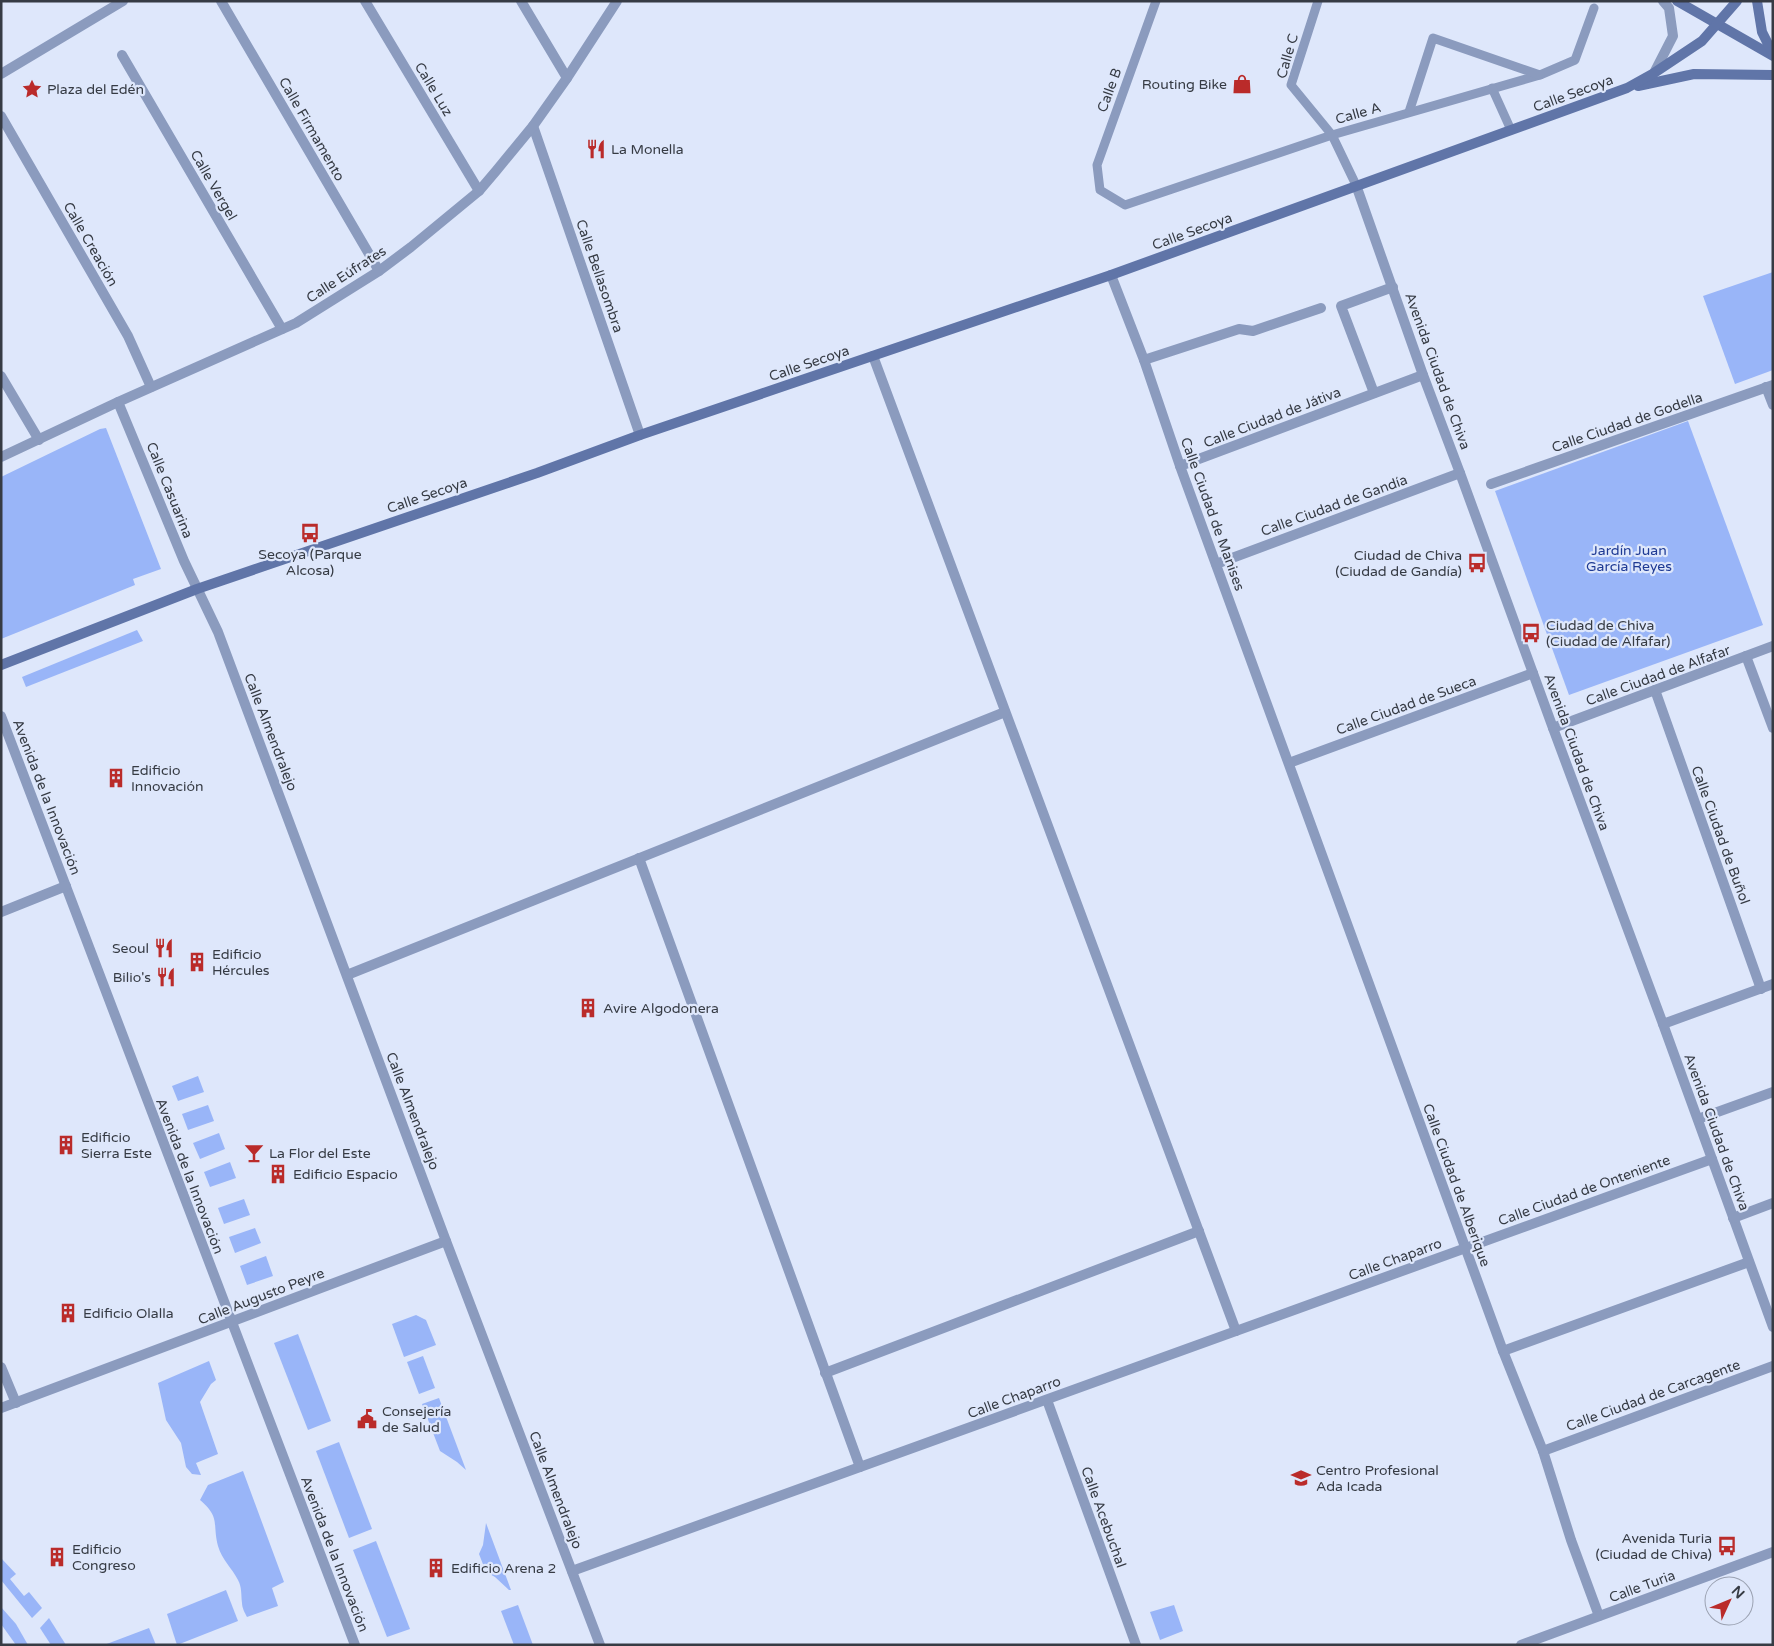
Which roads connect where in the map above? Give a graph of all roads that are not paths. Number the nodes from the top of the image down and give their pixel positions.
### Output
1 (123, 1) edge
2 (221, 1) edge
3 (365, 1) edge
4 (520, 1) edge
5 (617, 1) edge
6 (1156, 1) edge
7 (1318, 1) edge
8 (1663, 1) edge
9 (1677, 1) edge
10 (1737, 1) edge
11 (1757, 1) edge
12 (1594, 8) dead end
13 (1716, 24) junction
14 (122, 55) dead end
15 (1773, 55) edge
16 (1, 74) edge
17 (1654, 74) junction
18 (1540, 75) junction
19 (1773, 75) edge
20 (567, 78) junction
21 (1492, 88) junction
22 (1627, 88) junction
23 (1409, 112) junction
24 (1, 116) edge
25 (533, 126) junction
26 (1510, 130) junction
27 (1332, 135) junction
28 (1356, 185) junction
29 (1100, 190) joint
30 (479, 191) junction
31 (380, 271) junction
32 (1111, 275) junction
33 (1393, 287) junction
34 (1321, 308) dead end
35 (282, 329) junction
36 (873, 356) junction
37 (1144, 360) junction
38 (1423, 375) junction
39 (1, 376) edge
40 (1770, 386) edge
41 (151, 387) junction
42 (1374, 393) junction
43 (118, 402) junction
44 (1773, 406) edge
45 (640, 435) junction
46 (39, 440) junction
47 (1, 458) edge
48 (1180, 466) junction
49 (1460, 473) junction
50 (1491, 484) dead end
51 (1216, 564) junction
52 (197, 589) junction
53 (1773, 646) edge
54 (1746, 656) junction
55 (1, 665) edge
56 (1533, 673) junction
57 (1655, 690) junction
58 (1006, 712) junction
59 (1, 716) edge
60 (1553, 728) junction
61 (1773, 728) edge
62 (1289, 763) junction
63 (639, 858) junction
64 (66, 886) junction
65 (1, 912) edge
66 (347, 975) junction
67 (1773, 984) edge
68 (1761, 989) junction
69 (1663, 1024) junction
70 (1773, 1092) edge
71 (1698, 1120) junction
72 (1712, 1159) junction
73 (1773, 1203) edge
74 (1733, 1218) junction
75 (1199, 1231) junction
76 (446, 1241) junction
77 (1466, 1248) junction
78 (1750, 1262) junction
79 (1772, 1320) edge
80 (231, 1322) junction
81 (1236, 1331) junction
82 (1503, 1351) junction
83 (1773, 1366) edge
84 (1, 1367) edge
85 (825, 1373) junction
86 (1047, 1400) junction
87 (16, 1403) junction
88 (1, 1408) edge
89 (1543, 1451) junction
90 (860, 1467) junction
91 (1773, 1552) edge
92 (572, 1571) junction
93 (1600, 1616) junction
94 (355, 1645) edge
95 (600, 1645) edge
96 (1136, 1645) edge
97 (1521, 1645) edge

1 - 16 street
2 - 31 street, Calle Firmamento
3 - 30 street, Calle Luz
4 - 20 street
5 - 20 street, Calle Eúfrates
6 - 29 lane, Calle B
7 - 27 lane, Calle C
8 - 17 street
9 - 13 main road
10 - 13 main road
11 - 15 main road
12 - 18 lane, Calle A
13 - 15 main road
13 - 17 main road
14 - 35 street, Calle Vergel
17 - 22 main road
18 - 21 lane, Calle A
18 - 23 lane
19 - 22 main road
20 - 25 street, Calle Eúfrates
21 - 23 lane, Calle A
21 - 26 lane
22 - 26 main road, Calle Secoya
23 - 27 lane, Calle A
24 - 41 street, Calle Creación
25 - 30 street, Calle Eúfrates
25 - 45 street, Calle Bellasombra
26 - 28 main road, Calle Secoya
27 - 28 lane
27 - 29 lane, Calle A
28 - 32 main road, Calle Secoya
28 - 33 street, Avenida Ciudad de Chiva
30 - 31 street, Calle Eúfrates
31 - 35 street, Calle Eúfrates
32 - 36 main road, Calle Secoya
32 - 37 street, Calle Ciudad de Manises
33 - 38 street, Avenida Ciudad de Chiva
33 - 42 street
34 - 37 street
35 - 41 street, Calle Eúfrates
36 - 45 main road, Calle Secoya
36 - 58 street
37 - 48 street, Calle Ciudad de Manises
38 - 42 street, Calle Ciudad de Játiva
38 - 49 street, Avenida Ciudad de Chiva
39 - 46 street
40 - 44 street
40 - 50 street, Calle Ciudad de Godella
41 - 43 street, Calle Eúfrates
42 - 48 street, Calle Ciudad de Játiva
43 - 46 street, Calle Eúfrates
43 - 52 street, Calle Casuarina
45 - 52 main road, Calle Secoya
46 - 47 street, Calle Eúfrates
48 - 51 street, Calle Ciudad de Manises
49 - 51 street, Calle Ciudad de Gandía
49 - 56 street, Avenida Ciudad de Chiva
51 - 62 street, Calle Ciudad de Manises
52 - 55 main road, Calle Secoya
52 - 66 street, Calle Almendralejo
53 - 54 street, Calle Ciudad de Alfafar
54 - 57 street, Calle Ciudad de Alfafar
54 - 61 street
56 - 60 street, Avenida Ciudad de Chiva
56 - 62 street, Calle Ciudad de Sueca
57 - 60 street, Calle Ciudad de Alfafar
57 - 68 street, Calle Ciudad de Buñol
58 - 63 street
58 - 75 street
59 - 64 street, Avenida de la Innovación
60 - 69 street, Avenida Ciudad de Chiva
62 - 77 street, Calle Ciudad de Alberique
63 - 66 street
63 - 85 street
64 - 65 street
64 - 80 street, Avenida de la Innovación
66 - 76 street, Calle Almendralejo
67 - 68 street
68 - 69 street
69 - 71 street, Avenida Ciudad de Chiva
70 - 71 street
71 - 72 street, Avenida Ciudad de Chiva
72 - 74 street, Avenida Ciudad de Chiva
72 - 77 street, Calle Ciudad de Onteniente
73 - 74 street
74 - 78 street, Avenida Ciudad de Chiva
75 - 81 street
75 - 85 street
76 - 80 street, Calle Augusto Peyre
76 - 92 street, Calle Almendralejo
77 - 81 street, Calle Chaparro
77 - 82 street, Calle Ciudad de Alberique
78 - 79 street, Avenida Ciudad de Chiva
78 - 82 street
80 - 87 street, Calle Augusto Peyre
80 - 94 street, Avenida de la Innovación
81 - 86 street, Calle Chaparro
82 - 89 street, Calle Ciudad de Alberique
83 - 89 street, Calle Ciudad de Carcagente
84 - 87 street
85 - 90 street
86 - 90 street, Calle Chaparro
86 - 96 street, Calle Acebuchal
87 - 88 street, Calle Augusto Peyre
89 - 93 street, Calle Ciudad de Alberique
90 - 92 street, Calle Chaparro
91 - 93 street, Calle Turia
92 - 95 street, Calle Almendralejo
93 - 97 street, Calle Turia

